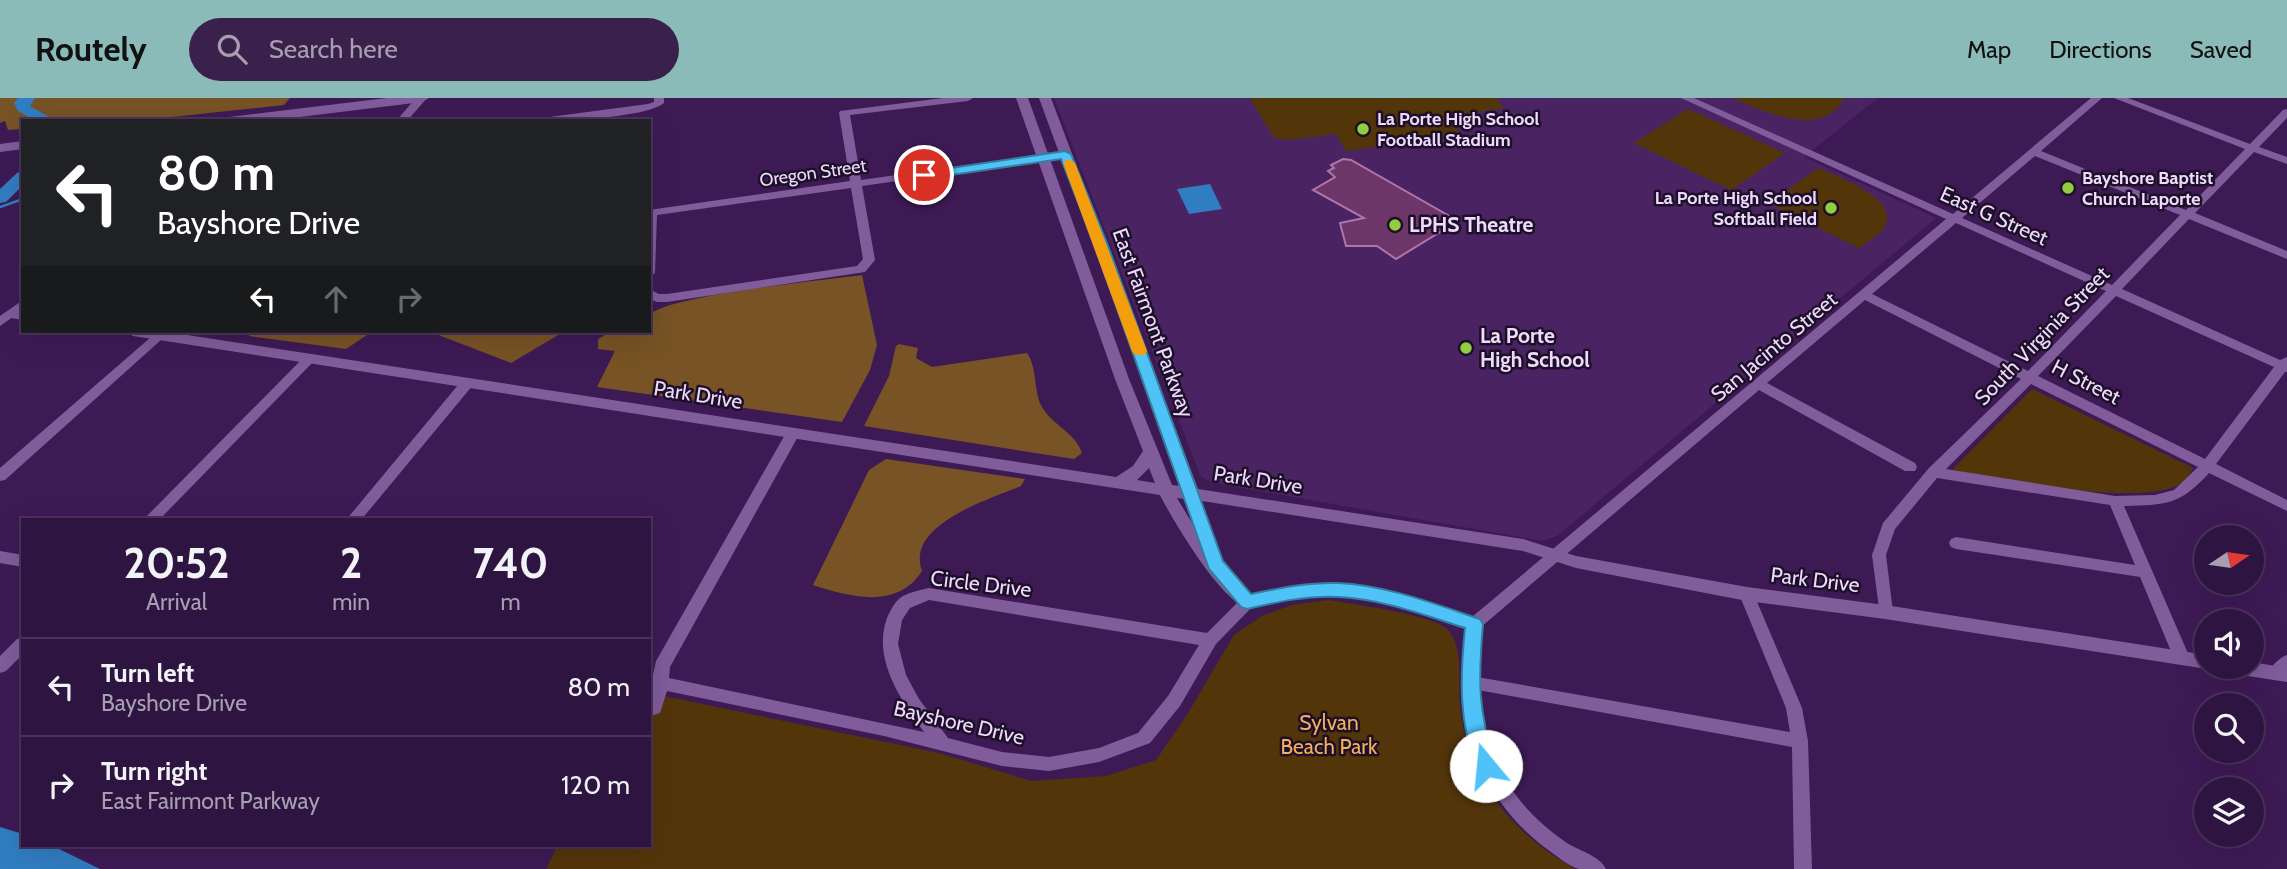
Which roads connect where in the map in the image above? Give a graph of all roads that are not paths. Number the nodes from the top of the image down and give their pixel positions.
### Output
1 (422, 98) edge
2 (659, 98) edge
3 (968, 98) edge
4 (1022, 98) edge
5 (1045, 98) edge
6 (1686, 98) edge
7 (2097, 98) edge
8 (2119, 98) edge
9 (2287, 112) edge
10 (258, 119) edge
11 (403, 119) edge
12 (557, 119) edge
13 (21, 145) edge
14 (0, 148) edge
15 (2252, 148) junction
16 (2035, 152) junction
17 (1065, 154) junction
18 (1043, 158) junction
19 (2287, 161) edge
20 (856, 185) junction
21 (651, 213) edge
22 (2188, 214) junction
23 (1954, 219) junction
24 (1100, 243) junction
25 (1075, 246) junction
26 (2287, 255) edge
27 (2113, 290) junction
28 (653, 295) edge
29 (1866, 296) junction
30 (162, 333) edge
31 (169, 333) edge
32 (310, 358) junction
33 (2285, 365) edge
34 (2029, 378) junction
35 (468, 382) junction
36 (1758, 384) junction
37 (793, 433) junction
38 (1151, 449) junction
39 (2207, 466) junction
40 (1910, 467) dead end
41 (1934, 472) junction
42 (0, 476) edge
43 (1118, 482) junction
44 (1166, 488) junction
45 (1192, 493) junction
46 (1229, 499) junction
47 (2115, 501) junction
48 (2287, 506) edge
49 (152, 518) edge
50 (354, 518) edge
51 (1201, 525) junction
52 (1956, 543) dead end
53 (1556, 555) junction
54 (0, 557) edge
55 (21, 561) edge
56 (1215, 564) junction
57 (2144, 572) junction
58 (1747, 594) junction
59 (1247, 602) junction
60 (1885, 612) junction
61 (1474, 624) junction
62 (1210, 640) junction
63 (21, 646) edge
64 (2182, 658) junction
65 (2194, 660) edge
66 (0, 666) edge
67 (2264, 669) edge
68 (2283, 670) edge
69 (655, 682) edge
70 (1469, 682) junction
71 (654, 708) dead end
72 (1800, 741) junction
73 (942, 743) junction
74 (1597, 869) edge
75 (1803, 869) edge

1 - 10 main road
1 - 11 street
2 - 12 street
3 - 20 street
4 - 18 street, East Fairmont Parkway
5 - 17 street, East Fairmont Parkway
6 - 23 street, East G Street
7 - 16 street, San Jacinto Street
8 - 15 street
9 - 15 street, South Virginia Street
13 - 14 main road
15 - 19 street
15 - 22 street, South Virginia Street
16 - 22 street
16 - 23 street, San Jacinto Street
17 - 18 street, Oregon Street
17 - 24 street, East Fairmont Parkway
18 - 20 street, Oregon Street
18 - 25 street, East Fairmont Parkway
20 - 21 street, Oregon Street
20 - 28 street
22 - 26 street
22 - 27 street, South Virginia Street
23 - 27 street, East G Street
23 - 29 street, San Jacinto Street
24 - 25 street
24 - 45 street, East Fairmont Parkway
25 - 38 street, East Fairmont Parkway
27 - 33 street, East G Street
27 - 34 street, South Virginia Street
29 - 34 street, H Street
29 - 36 street, San Jacinto Street
30 - 42 street
31 - 32 street, Park Drive
32 - 35 street, Park Drive
32 - 49 street
33 - 39 street
34 - 39 street, H Street
34 - 41 street, South Virginia Street
35 - 37 street, Park Drive
35 - 50 street
36 - 40 street
36 - 53 street, San Jacinto Street
37 - 43 street, Park Drive
37 - 69 street
38 - 43 street
38 - 44 street, East Fairmont Parkway
39 - 47 street
39 - 48 street, H Street
41 - 47 street
41 - 60 street, South Virginia Street
43 - 44 street, Park Drive
44 - 45 street, Park Drive
44 - 56 street, East Fairmont Parkway
45 - 46 street, Park Drive
45 - 51 street, East Fairmont Parkway
46 - 51 street
46 - 53 street, Park Drive
47 - 57 street
51 - 56 street, East Fairmont Parkway
52 - 57 street
53 - 58 street, Park Drive
53 - 61 street, San Jacinto Street
54 - 55 street
56 - 59 street, East Fairmont Parkway
57 - 64 street
58 - 60 street, Park Drive
58 - 72 street
59 - 61 street
59 - 62 street, Bayshore Drive
60 - 64 street, Park Drive
61 - 70 street
62 - 73 street, Bayshore Drive
62 - 73 street, Circle Drive
63 - 66 street
64 - 65 street, Park Drive
67 - 68 street
69 - 71 street
69 - 73 street, Bayshore Drive
70 - 72 street
70 - 74 street
72 - 75 street

